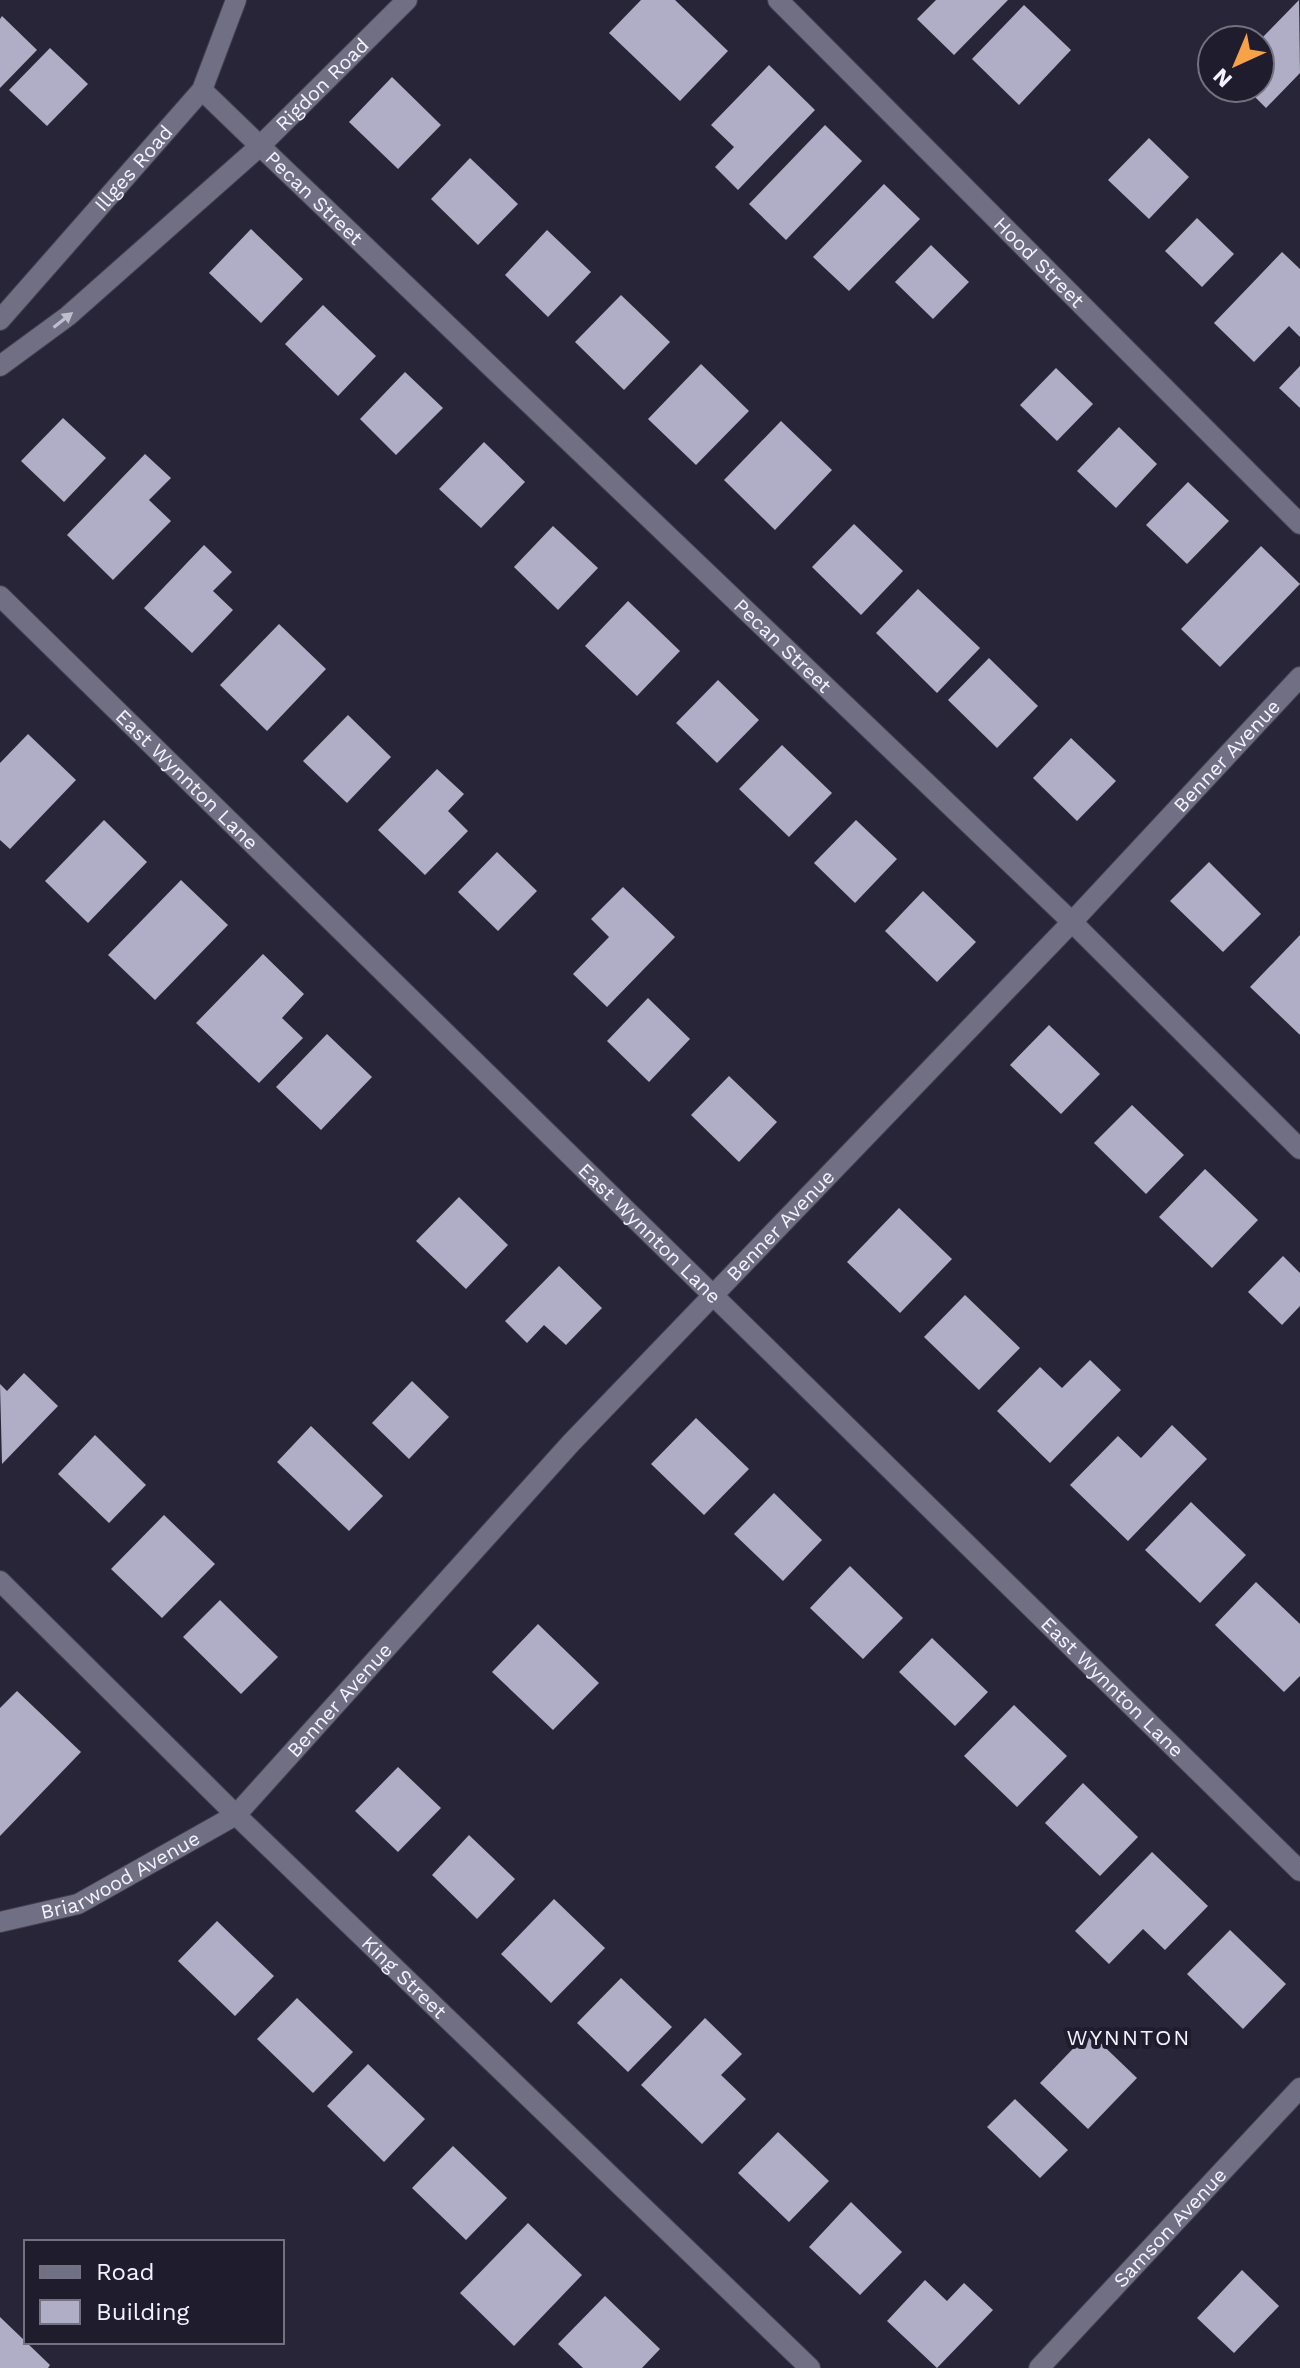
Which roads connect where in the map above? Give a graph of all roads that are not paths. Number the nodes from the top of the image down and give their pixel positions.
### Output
1 (236, 0) edge
2 (407, 0) edge
3 (778, 0) edge
4 (202, 90) junction
5 (260, 146) junction
6 (0, 320) edge
7 (0, 366) edge
8 (1300, 524) edge
9 (0, 596) edge
10 (1300, 677) edge
11 (1072, 922) junction
12 (1300, 1149) edge
13 (711, 1295) junction
14 (0, 1581) edge
15 (236, 1815) junction
16 (1300, 1871) edge
17 (0, 1922) edge
18 (1300, 2088) edge
19 (810, 2368) edge
20 (1039, 2368) edge

1 - 4 street, Illges Road
2 - 5 street, Rigdon Road
3 - 8 street, Hood Street
4 - 5 street, Rigdon Road
4 - 6 street, Illges Road
7 -> 5 street
5 - 11 street, Pecan Street
9 - 13 street, East Wynnton Lane
10 - 11 street, Benner Avenue
11 - 12 street, Pecan Street
11 - 13 street, Benner Avenue
13 - 15 street, Benner Avenue
13 - 16 street, East Wynnton Lane
14 - 15 street, King Street
15 - 17 street, Briarwood Avenue
15 - 19 street, King Street
18 - 20 street, Samson Avenue

